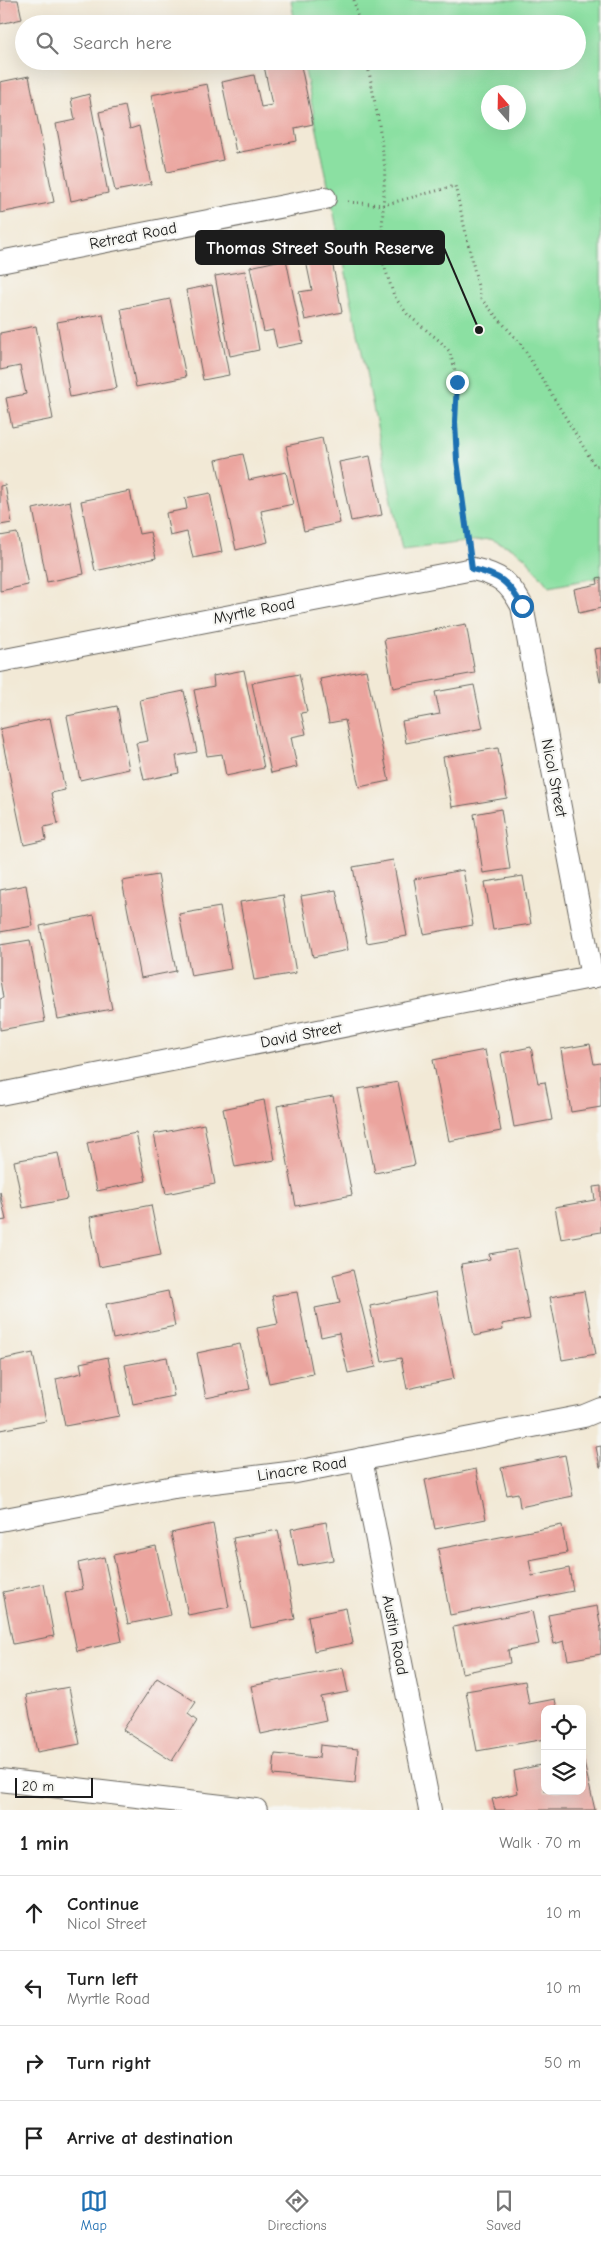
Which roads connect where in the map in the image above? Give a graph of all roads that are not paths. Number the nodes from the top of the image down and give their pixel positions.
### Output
1 (325, 198) road end
2 (0, 262) edge
3 (506, 582) joint
4 (0, 661) edge
5 (596, 976) edge
6 (0, 1094) edge
7 (601, 1409) edge
8 (361, 1459) junction
9 (0, 1520) edge
10 (0, 1780) edge
11 (256, 1810) edge
12 (430, 1810) edge

1 - 2 street, Retreat Road
3 - 4 street, Myrtle Road
3 - 5 street, Nicol Street
5 - 6 street, David Street
7 - 8 street, Linacre Road
8 - 9 street, Linacre Road
8 - 12 street, Austin Road
10 - 11 street

